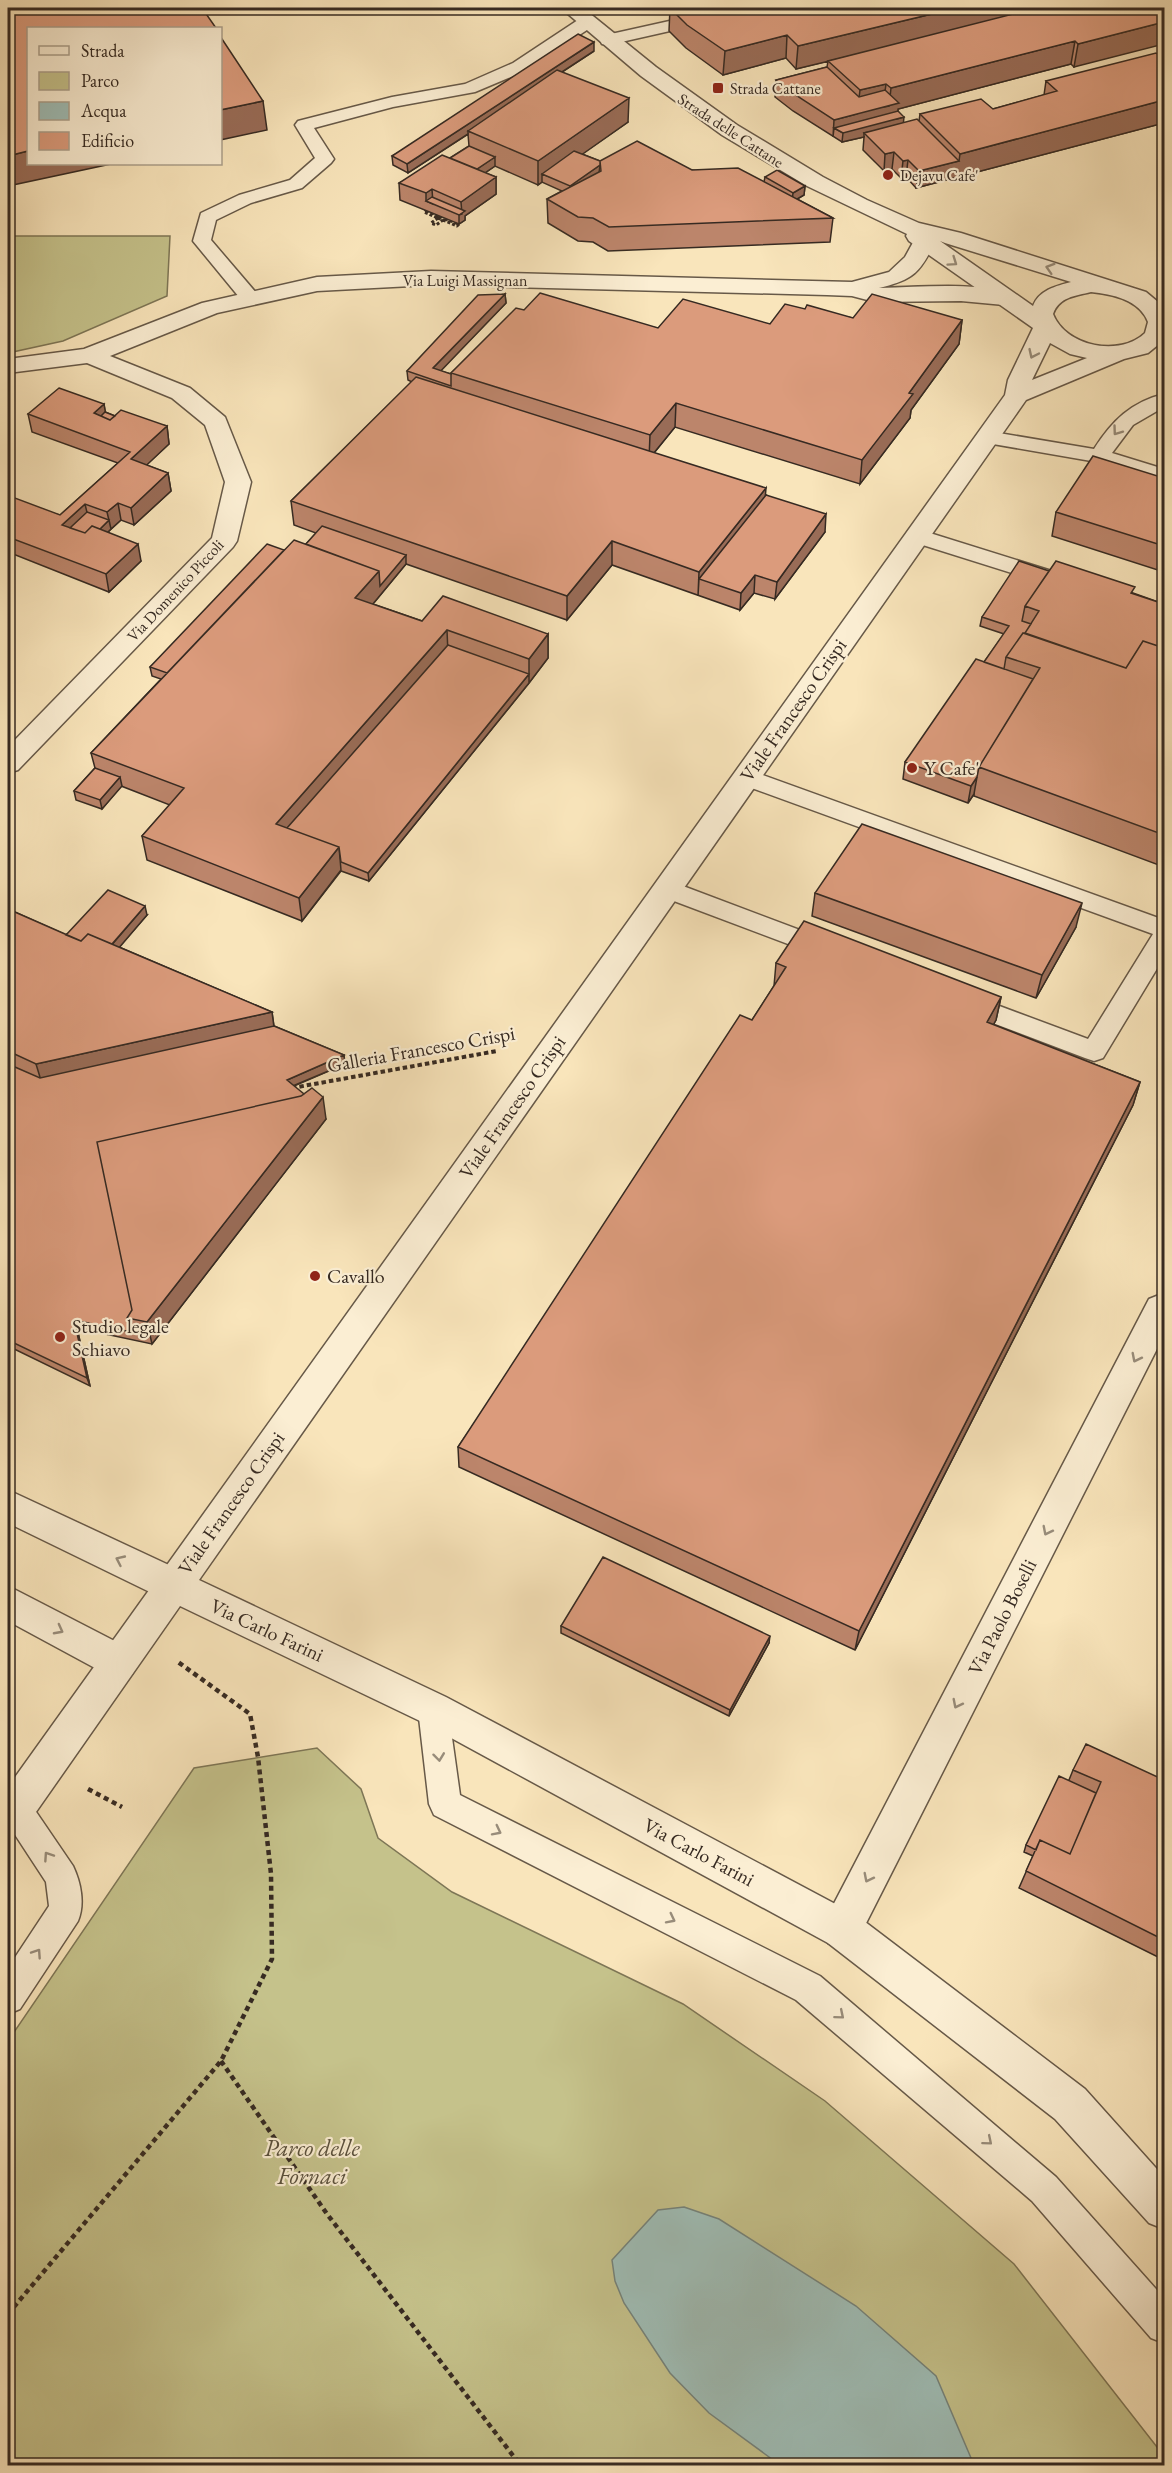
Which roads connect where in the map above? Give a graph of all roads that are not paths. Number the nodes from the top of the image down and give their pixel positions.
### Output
1 (748, 8) edge
2 (579, 15) edge
3 (608, 40) junction
4 (916, 234) junction
5 (1106, 286) junction
6 (852, 289) junction
7 (1004, 298) junction
8 (251, 299) junction
9 (1153, 301) edge
10 (1044, 325) junction
11 (1164, 349) edge
12 (1126, 351) junction
13 (89, 356) junction
14 (8, 366) edge
15 (1017, 395) junction
16 (1164, 400) edge
17 (987, 437) junction
18 (1100, 456) junction
19 (1164, 476) edge
20 (917, 536) junction
21 (1074, 586) edge
22 (8, 763) edge
23 (746, 777) junction
24 (667, 889) junction
25 (1164, 929) edge
26 (1164, 937) edge
27 (853, 960) edge
28 (940, 993) edge
29 (1164, 1307) edge
30 (8, 1506) edge
31 (173, 1585) junction
32 (8, 1603) edge
33 (129, 1648) junction
34 (433, 1709) junction
35 (11, 1813) edge
36 (842, 1929) junction
37 (8, 1997) edge
38 (1164, 2208) edge
39 (1164, 2325) edge

1 - 3 lane
2 - 3 street, Strada delle Cattane
2 - 8 lane
3 - 4 street, Strada delle Cattane
5 -> 4 street, Strada delle Cattane
4 - 6 street, Via Luigi Massignan
4 -> 7 street, Strada delle Cattane
5 - 9 street, Viale Francesco Crispi
5 - 10 street, Viale Francesco Crispi
6 - 7 street, Via Luigi Massignan
6 - 8 street, Via Luigi Massignan
7 - 10 street, Strada delle Cattane
8 - 13 street, Via Luigi Massignan
9 - 12 street, Viale Francesco Crispi
10 - 12 street
10 -> 15 street, Viale Francesco Crispi
11 - 12 street
12 - 15 street, Viale Francesco Crispi
13 - 14 street, Via Domenico Piccoli
13 - 22 street, Via Domenico Piccoli
15 - 17 street, Viale Francesco Crispi
16 -> 18 lane
17 - 18 lane
17 - 20 street, Viale Francesco Crispi
18 - 19 lane
20 - 21 lane
20 - 23 street, Viale Francesco Crispi
23 - 24 street, Viale Francesco Crispi
23 - 25 lane
24 - 27 lane
24 - 31 street, Viale Francesco Crispi
26 - 28 lane
29 -> 36 street, Via Paolo Boselli
31 -> 30 street, Via Carlo Farini
31 - 33 street, Viale Francesco Crispi
31 - 34 street, Via Carlo Farini
32 -> 33 street
33 - 35 street, Viale Francesco Crispi
34 - 36 street, Via Carlo Farini
34 -> 39 lane
37 -> 35 lane
36 - 38 street, Via Carlo Farini

